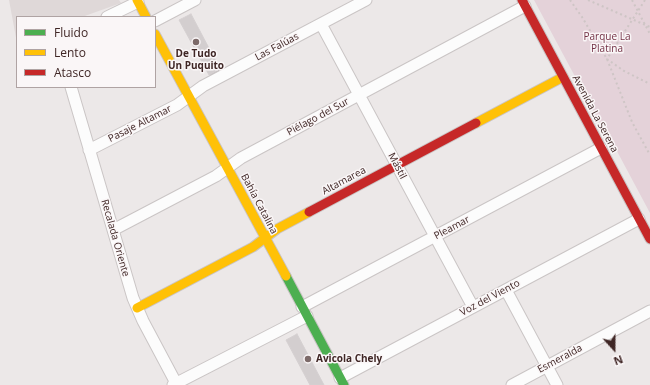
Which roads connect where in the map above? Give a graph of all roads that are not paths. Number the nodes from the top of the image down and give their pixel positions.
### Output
1 (196, 0) edge
2 (366, 0) edge
3 (137, 1) edge
4 (353, 3) edge
5 (523, 3) edge
6 (109, 16) edge
7 (145, 16) edge
8 (156, 20) edge
9 (321, 24) junction
10 (156, 36) edge
11 (563, 77) junction
12 (71, 88) edge
13 (359, 95) junction
14 (189, 96) junction
15 (601, 148) junction
16 (89, 150) junction
17 (397, 165) junction
18 (227, 168) junction
19 (639, 219) junction
20 (112, 230) junction
21 (435, 236) junction
22 (265, 238) junction
23 (650, 239) edge
24 (506, 290) junction
25 (473, 307) junction
26 (137, 308) junction
27 (304, 311) junction
28 (650, 311) edge
29 (547, 366) junction
30 (342, 381) edge
31 (175, 384) edge
32 (512, 385) edge
33 (557, 385) edge

1 - 8 street
2 - 4 street, Las Falúas
3 - 6 street
3 - 7 street
4 - 9 street, Las Falúas
5 - 11 street, Avenida La Serena
5 - 13 street, Piélago del Sur
9 - 13 street, Mástil
9 - 14 street, Las Falúas
10 - 14 street, Bahía Catalina
11 - 15 street, Avenida La Serena
11 - 17 street, Altamarea
12 - 16 street, Recalada Oriente
13 - 17 street, Mástil
13 - 18 street, Piélago del Sur
14 - 16 street, Pasaje Altamar
14 - 18 street, Bahía Catalina
15 - 19 street, Avenida La Serena
15 - 21 street, Pleamar
16 - 20 street, Recalada Oriente
17 - 21 street, Mástil
17 - 22 street, Altamarea
18 - 20 street, Piélago del Sur
18 - 22 street, Bahía Catalina
19 - 23 street, Avenida La Serena
19 - 24 street, Voz del Viento
20 - 26 street, Recalada Oriente
21 - 25 street, Mástil
21 - 27 street, Pleamar
22 - 26 street, Altamarea
22 - 27 street, Bahía Catalina
24 - 25 street, Voz del Viento
24 - 29 street
25 - 30 street, Voz del Viento
26 - 31 street, Recalada Oriente
27 - 30 street, Bahía Catalina
27 - 31 street, Pleamar
28 - 29 street, Esmeralda
29 - 32 street, Esmeralda
29 - 33 street

